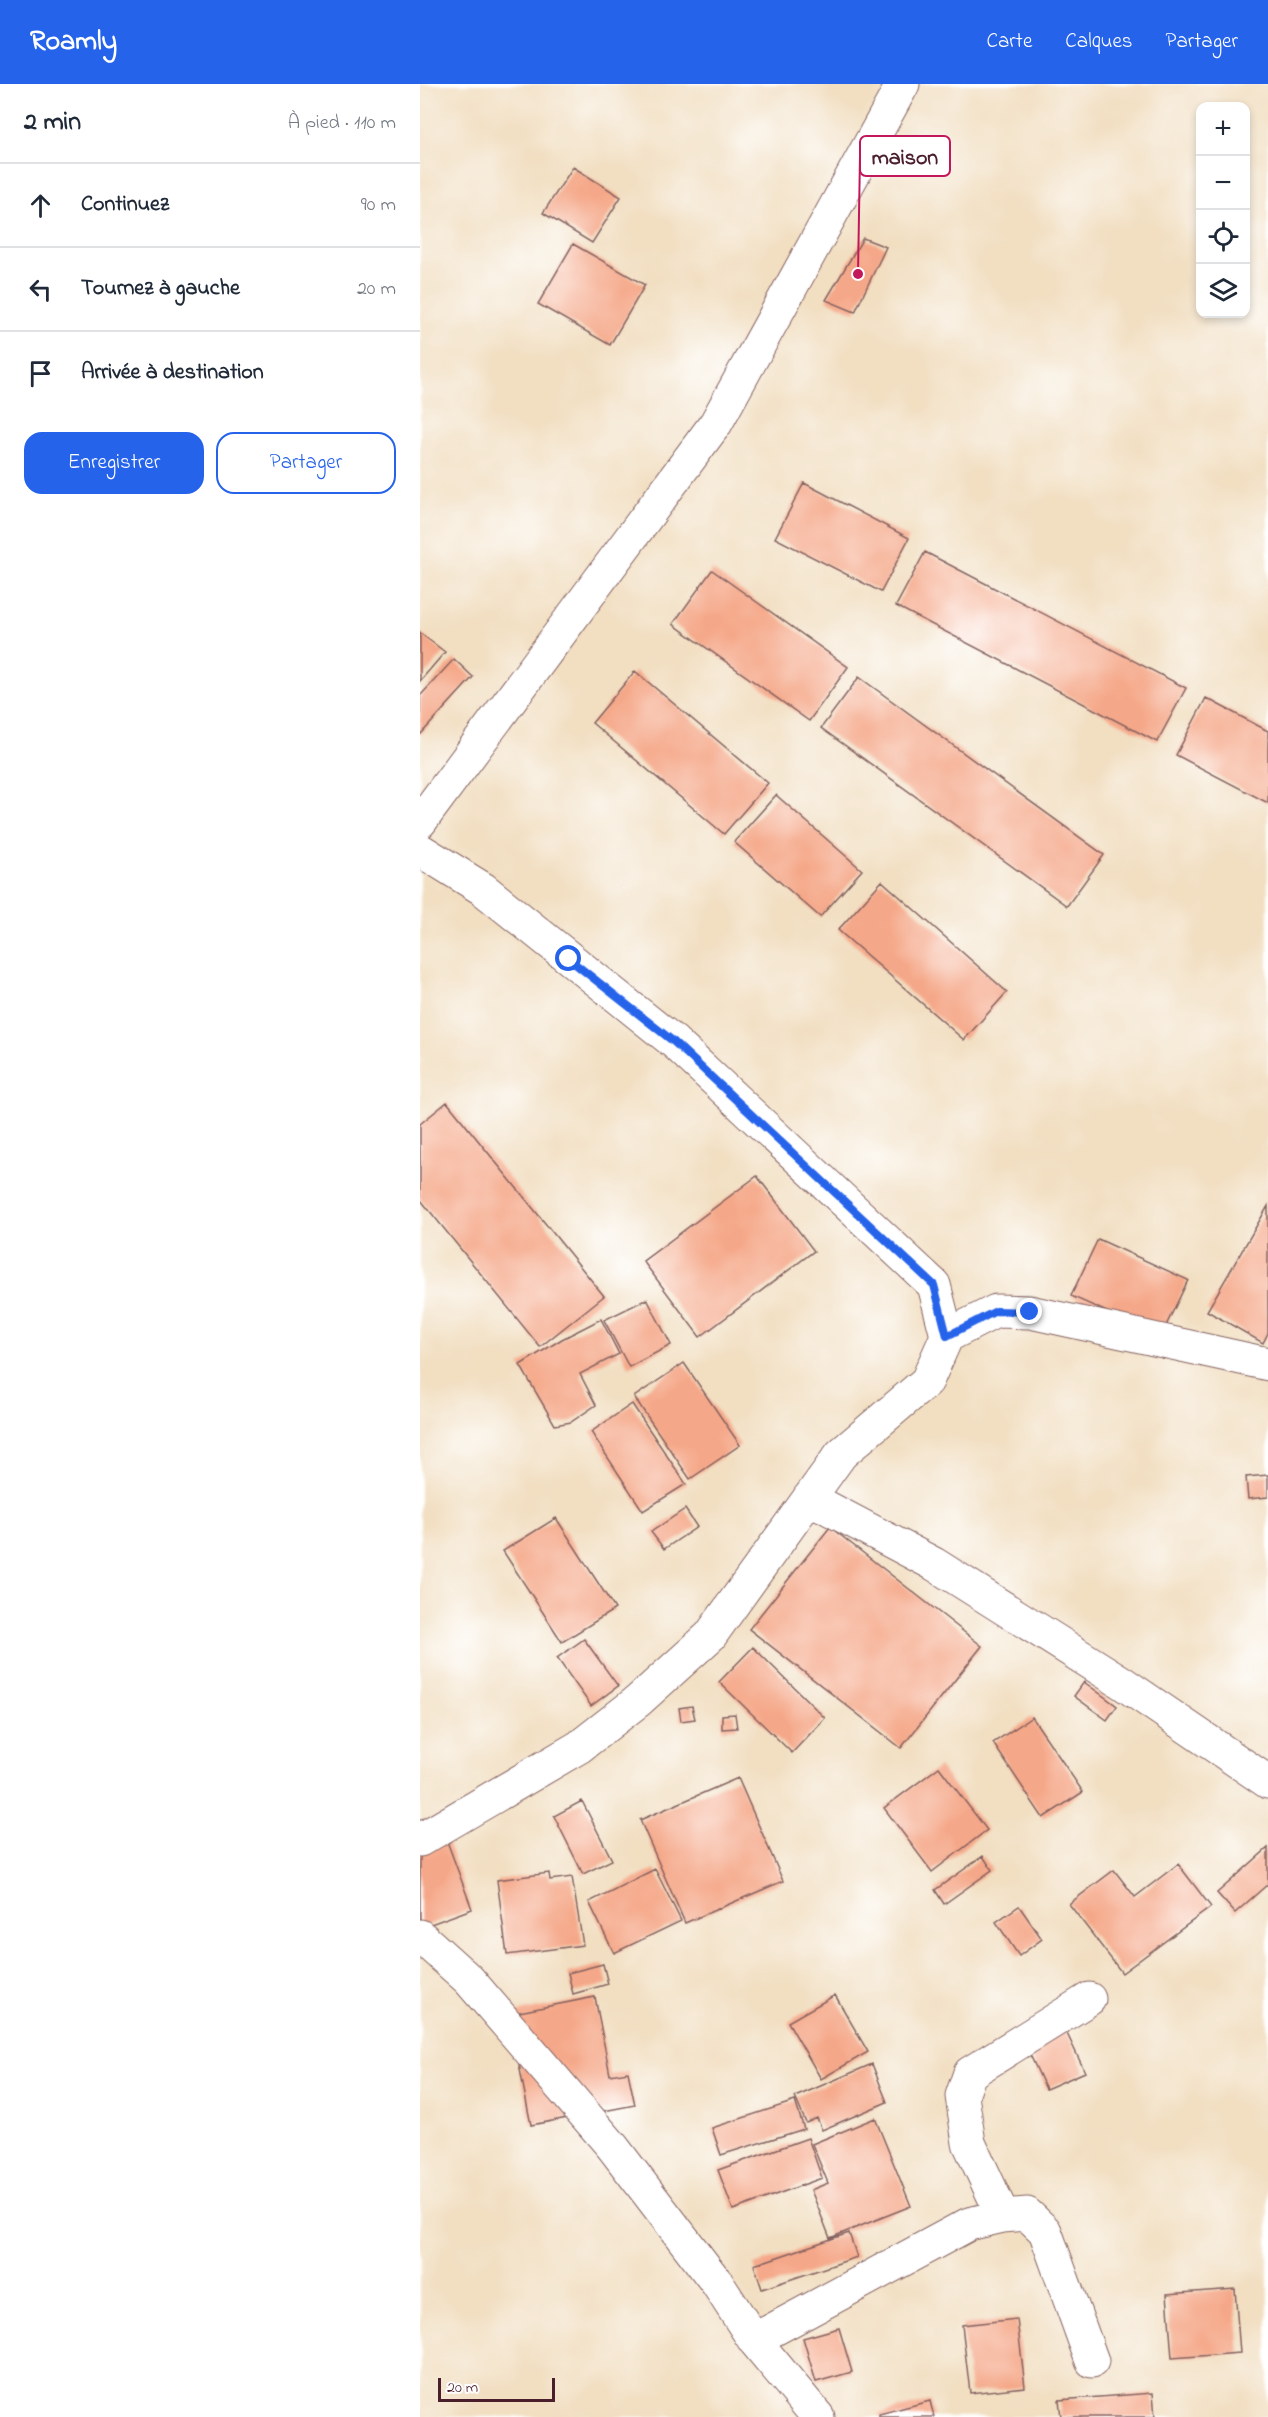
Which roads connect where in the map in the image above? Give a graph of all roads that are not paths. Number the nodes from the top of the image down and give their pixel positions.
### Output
1 (903, 84) edge
2 (420, 822) edge
3 (420, 849) edge
4 (947, 1336) junction
5 (1268, 1364) edge
6 (809, 1498) junction
7 (1268, 1782) edge
8 (420, 1840) edge
9 (420, 1936) edge
10 (1089, 1999) dead end
11 (1003, 2216) junction
12 (754, 2340) junction
13 (1092, 2361) dead end
14 (818, 2417) edge

1 - 2 street
3 - 4 street
4 - 5 street
4 - 6 street
6 - 7 street
6 - 8 street
9 - 12 street
10 - 11 street
11 - 12 street
11 - 13 street
12 - 14 street

